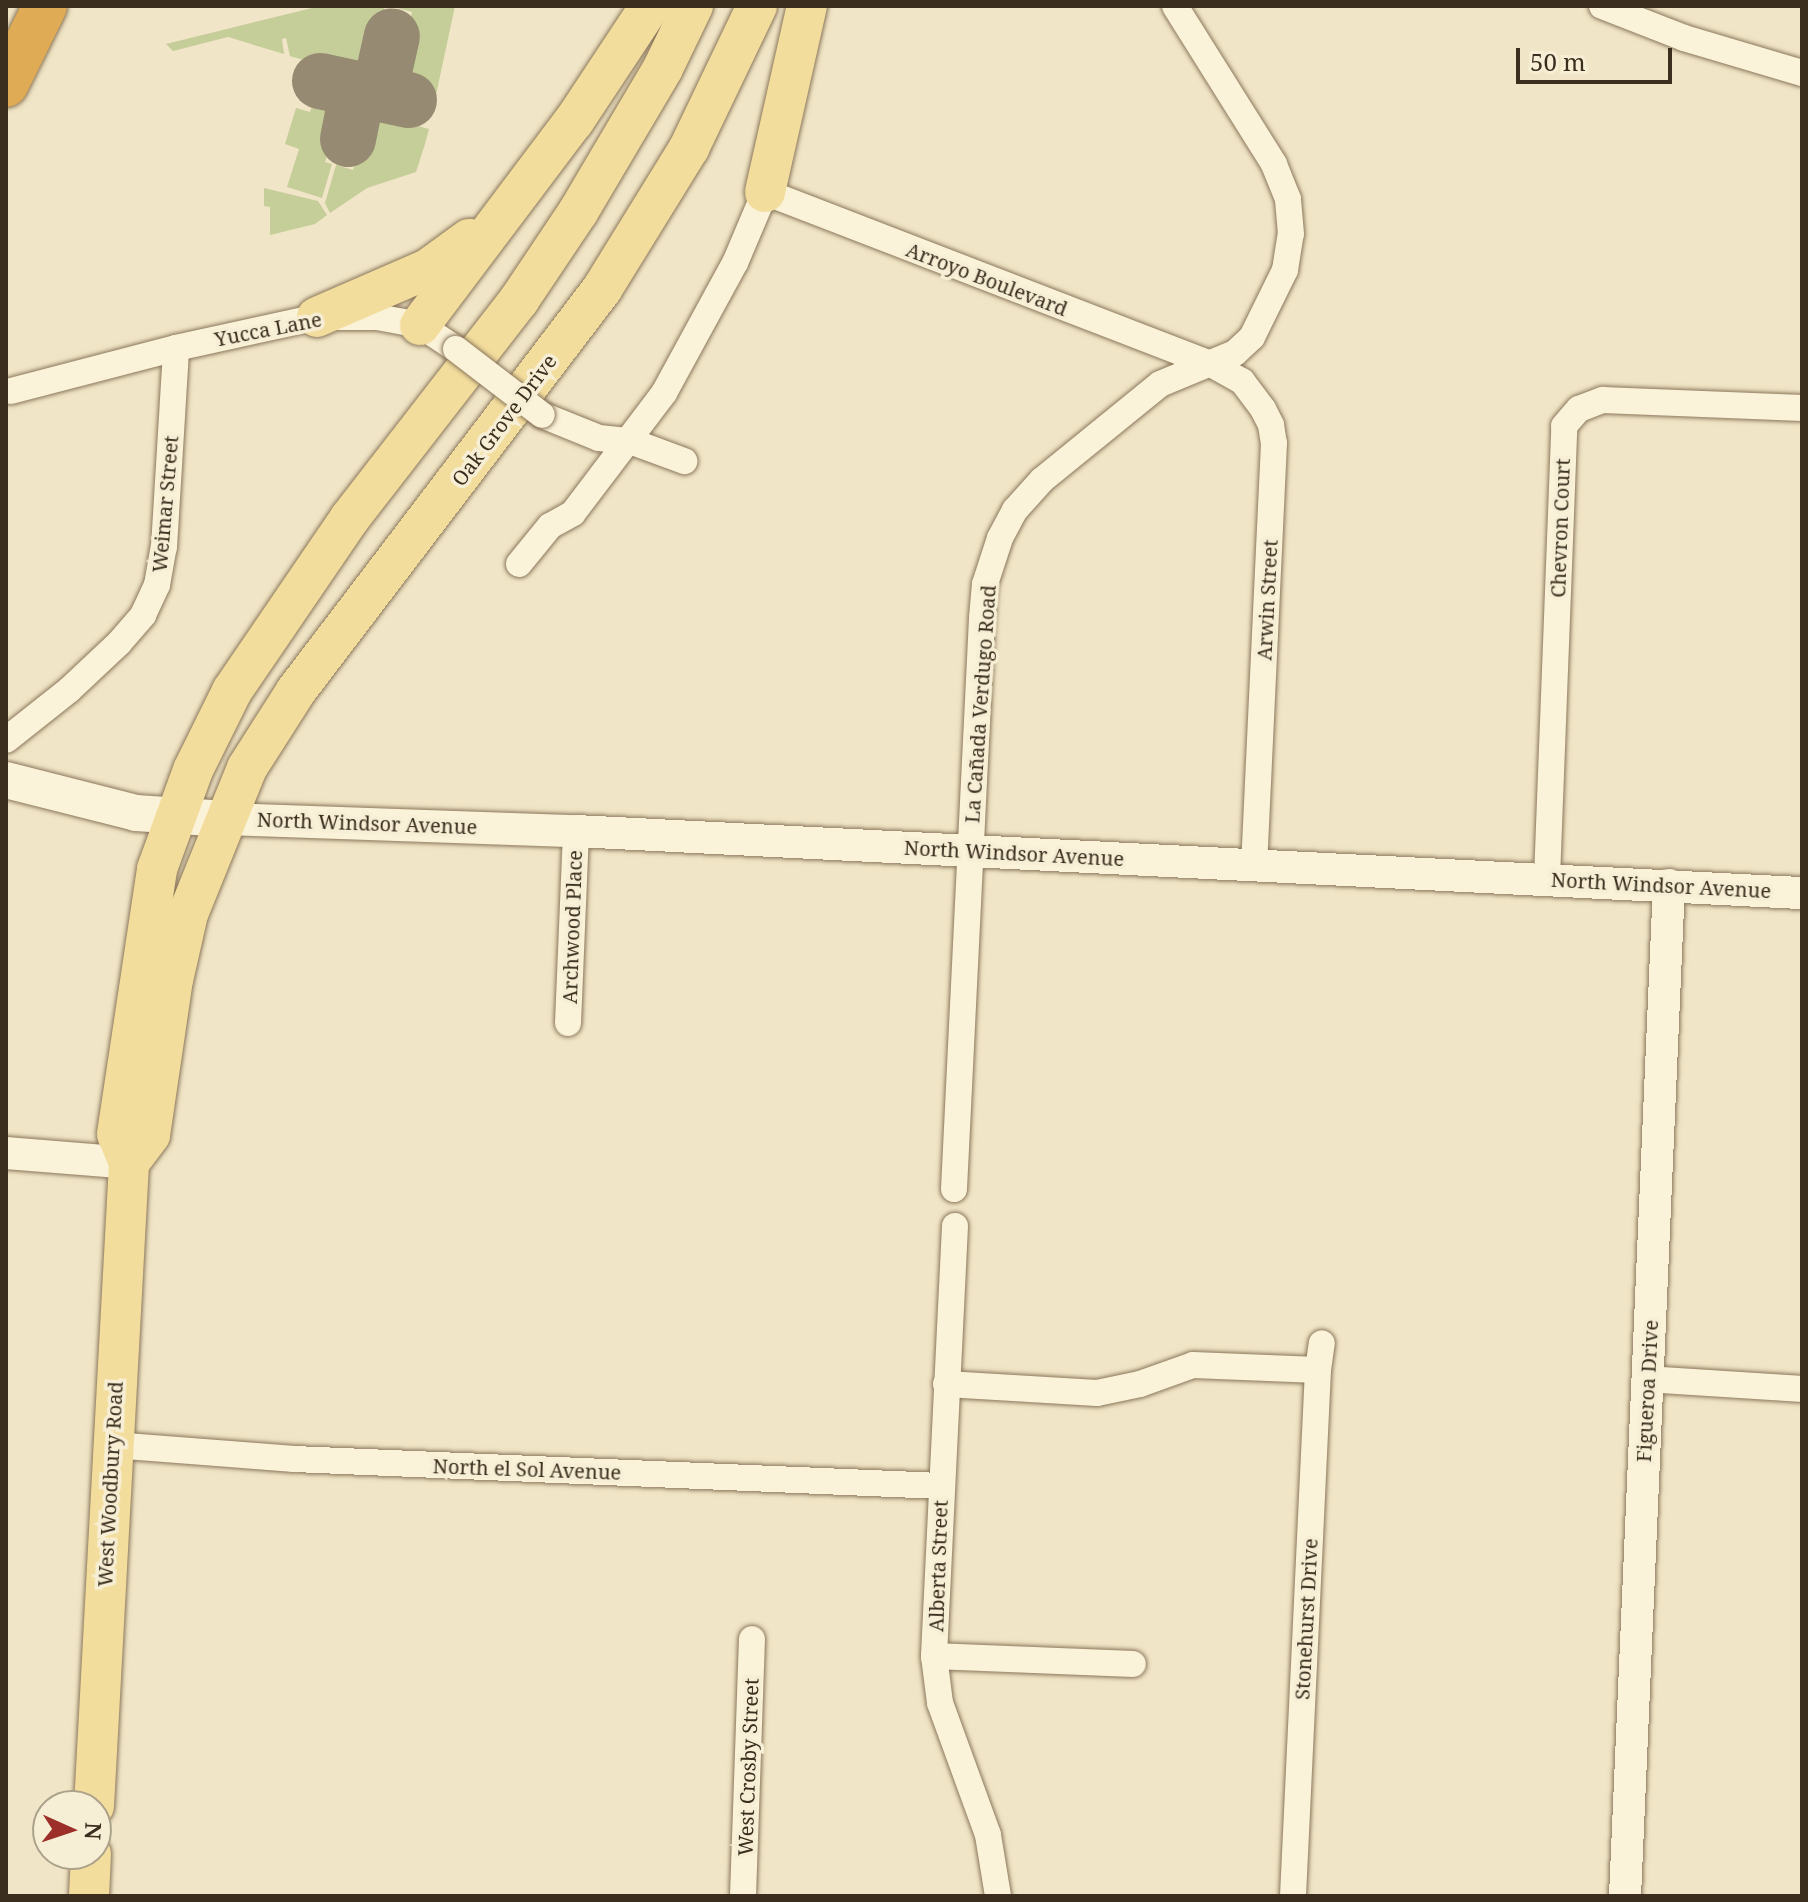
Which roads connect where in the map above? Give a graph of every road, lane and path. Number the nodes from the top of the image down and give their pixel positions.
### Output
1 (45, 6) edge
2 (650, 6) edge
3 (693, 6) edge
4 (757, 6) edge
5 (807, 6) edge
6 (1175, 6) edge
7 (1602, 6) edge
8 (1802, 73) edge
9 (6, 85) edge
10 (765, 192) junction
11 (496, 221) junction
12 (317, 317) junction
13 (420, 325) junction
14 (176, 348) junction
15 (1209, 363) junction
16 (11, 391) dead end
17 (1802, 408) edge
18 (630, 441) junction
19 (684, 461) dead end
20 (519, 564) dead end
21 (6, 740) edge
22 (6, 780) edge
23 (176, 817) junction
24 (226, 819) junction
25 (576, 831) junction
26 (971, 850) junction
27 (1254, 864) junction
28 (1547, 878) junction
29 (1669, 885) junction
30 (1802, 893) edge
31 (568, 1023) dead end
32 (6, 1153) edge
33 (129, 1163) junction
34 (954, 1189) dead end
35 (955, 1226) dead end
36 (1322, 1343) dead end
37 (1318, 1370) junction
38 (1647, 1379) junction
39 (946, 1384) junction
40 (1802, 1389) edge
41 (113, 1445) junction
42 (941, 1486) junction
43 (752, 1639) dead end
44 (934, 1656) junction
45 (1133, 1664) dead end
46 (95, 1790) edge
47 (90, 1870) edge
48 (89, 1896) edge
49 (743, 1896) edge
50 (998, 1896) edge
51 (1293, 1896) edge
52 (1625, 1896) edge

1 - 9 highway
2 - 11 main road
3 - 23 main road
4 - 24 main road, Oak Grove Drive
5 - 10 main road
6 - 15 street, La Cañada Verdugo Road
7 - 8 street
10 - 15 street, Arroyo Boulevard
10 - 18 street
11 - 12 main road
11 - 13 main road
12 - 13 street, Yucca Lane
12 - 14 street, Yucca Lane
13 - 18 street, Yucca Lane, bridge
14 - 16 street, Yucca Lane
14 - 21 street, Weimar Street
15 - 26 street, La Cañada Verdugo Road
15 - 27 street, Arwin Street
17 - 28 street, Chevron Court
18 - 19 street, Yucca Lane
18 - 20 street
22 - 23 main road
23 - 24 main road
23 - 33 main road, West Woodbury Road
24 - 25 street, North Windsor Avenue
24 - 33 main road
25 - 26 street, North Windsor Avenue
25 - 31 street, Archwood Place
26 - 27 street, North Windsor Avenue
26 - 34 street
27 - 28 street, North Windsor Avenue
28 - 29 street, North Windsor Avenue
29 - 30 street, North Windsor Avenue
29 - 38 street, Figueroa Drive
32 - 33 street
33 - 41 main road, West Woodbury Road
35 - 39 street, Alberta Street
36 - 37 street, Stonehurst Drive
37 - 39 street
37 - 51 street, Stonehurst Drive
38 - 40 street
38 - 52 street, Figueroa Drive
39 - 42 street, Alberta Street
41 - 42 street, North el Sol Avenue
41 - 46 main road, West Woodbury Road
42 - 44 street, Alberta Street
43 - 49 street, West Crosby Street
44 - 45 street
44 - 50 street, Alberta Street
47 - 48 main road

